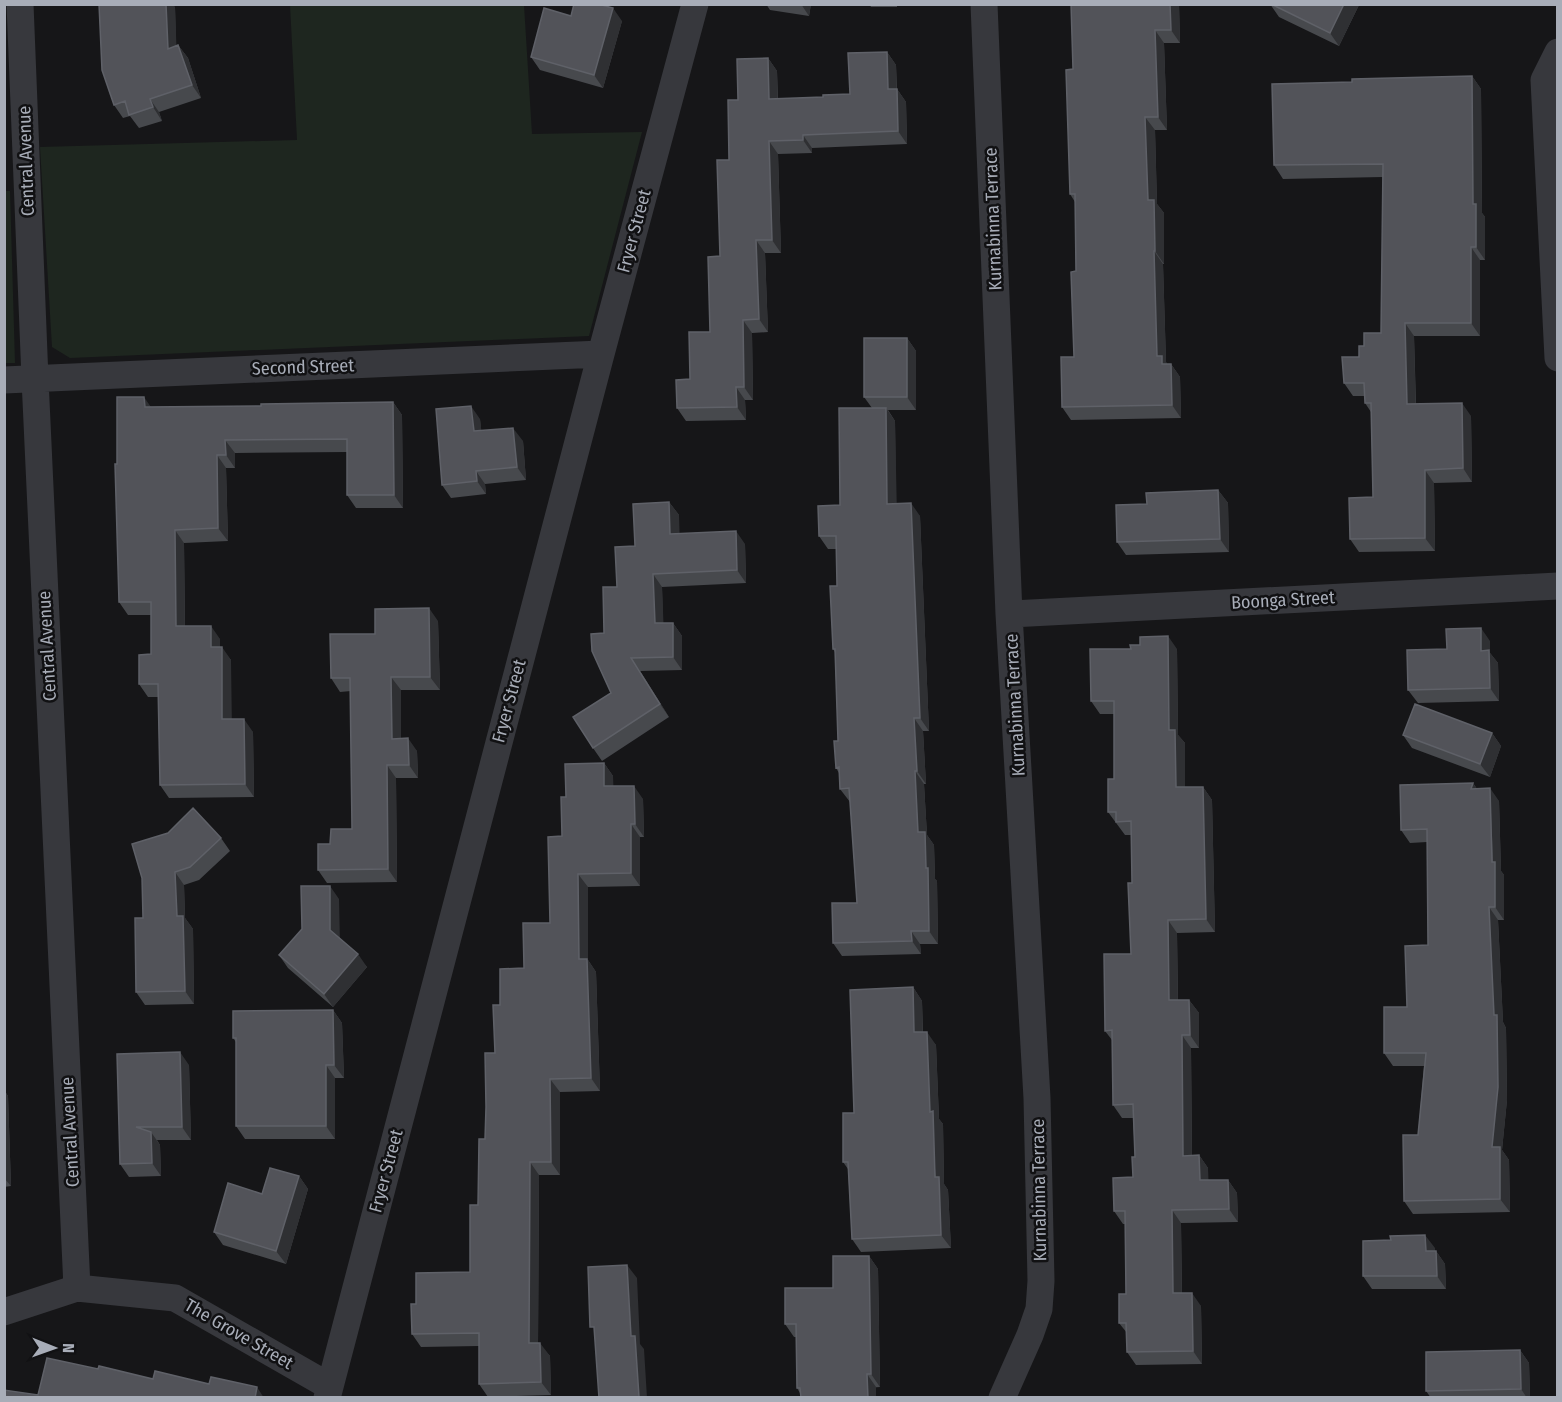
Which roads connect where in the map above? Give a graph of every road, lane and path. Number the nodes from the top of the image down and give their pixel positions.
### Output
1 (20, 4) edge
2 (695, 4) edge
3 (984, 4) edge
4 (1557, 52) edge
5 (15, 177) edge
6 (601, 354) junction
7 (1557, 358) edge
8 (35, 379) junction
9 (4, 380) edge
10 (1557, 586) edge
11 (1009, 614) junction
12 (77, 1288) junction
13 (4, 1312) edge
14 (328, 1392) edge
15 (1002, 1398) edge

1 - 5 street, Central Avenue
2 - 6 street, Fryer Street
3 - 11 street, Kurnabinna Terrace
4 - 7 street
5 - 8 street, Central Avenue
6 - 8 street, Second Street
6 - 14 street, Fryer Street
8 - 9 street, Second Street
8 - 12 street, Central Avenue
10 - 11 street, Boonga Street
11 - 15 street, Kurnabinna Terrace
12 - 13 street, The Grove Street
12 - 14 street, The Grove Street

